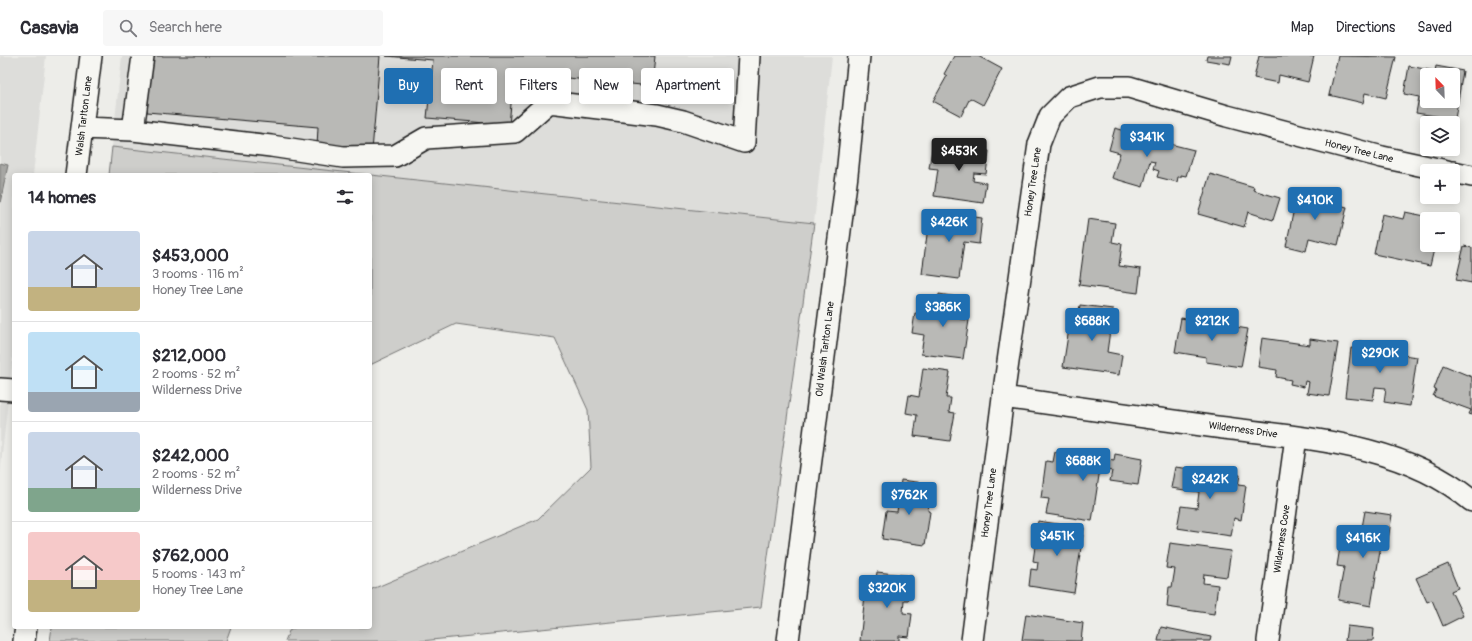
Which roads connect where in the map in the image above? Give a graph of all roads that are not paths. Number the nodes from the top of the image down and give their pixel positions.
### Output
1 (91, 56) edge
2 (143, 56) edge
3 (749, 56) edge
4 (859, 56) edge
5 (82, 128) junction
6 (133, 130) junction
7 (1420, 165) edge
8 (76, 173) edge
9 (1460, 173) edge
10 (1472, 176) edge
11 (0, 388) edge
12 (12, 390) edge
13 (1003, 397) junction
14 (1296, 437) junction
15 (1472, 501) edge
16 (26, 629) edge
17 (24, 641) edge
18 (788, 641) edge
19 (972, 641) edge
20 (1268, 641) edge

1 - 5 street, Walsh Tarlton Lane
2 - 6 street
3 - 6 street
4 - 18 street, Old Walsh Tarlton Lane
5 - 6 street
5 - 8 street, Walsh Tarlton Lane
7 - 13 street, Honey Tree Lane
9 - 10 street
11 - 12 street
13 - 14 street, Wilderness Drive
13 - 19 street, Honey Tree Lane
14 - 15 street, Wilderness Drive
14 - 20 street, Wilderness Cove
16 - 17 street

